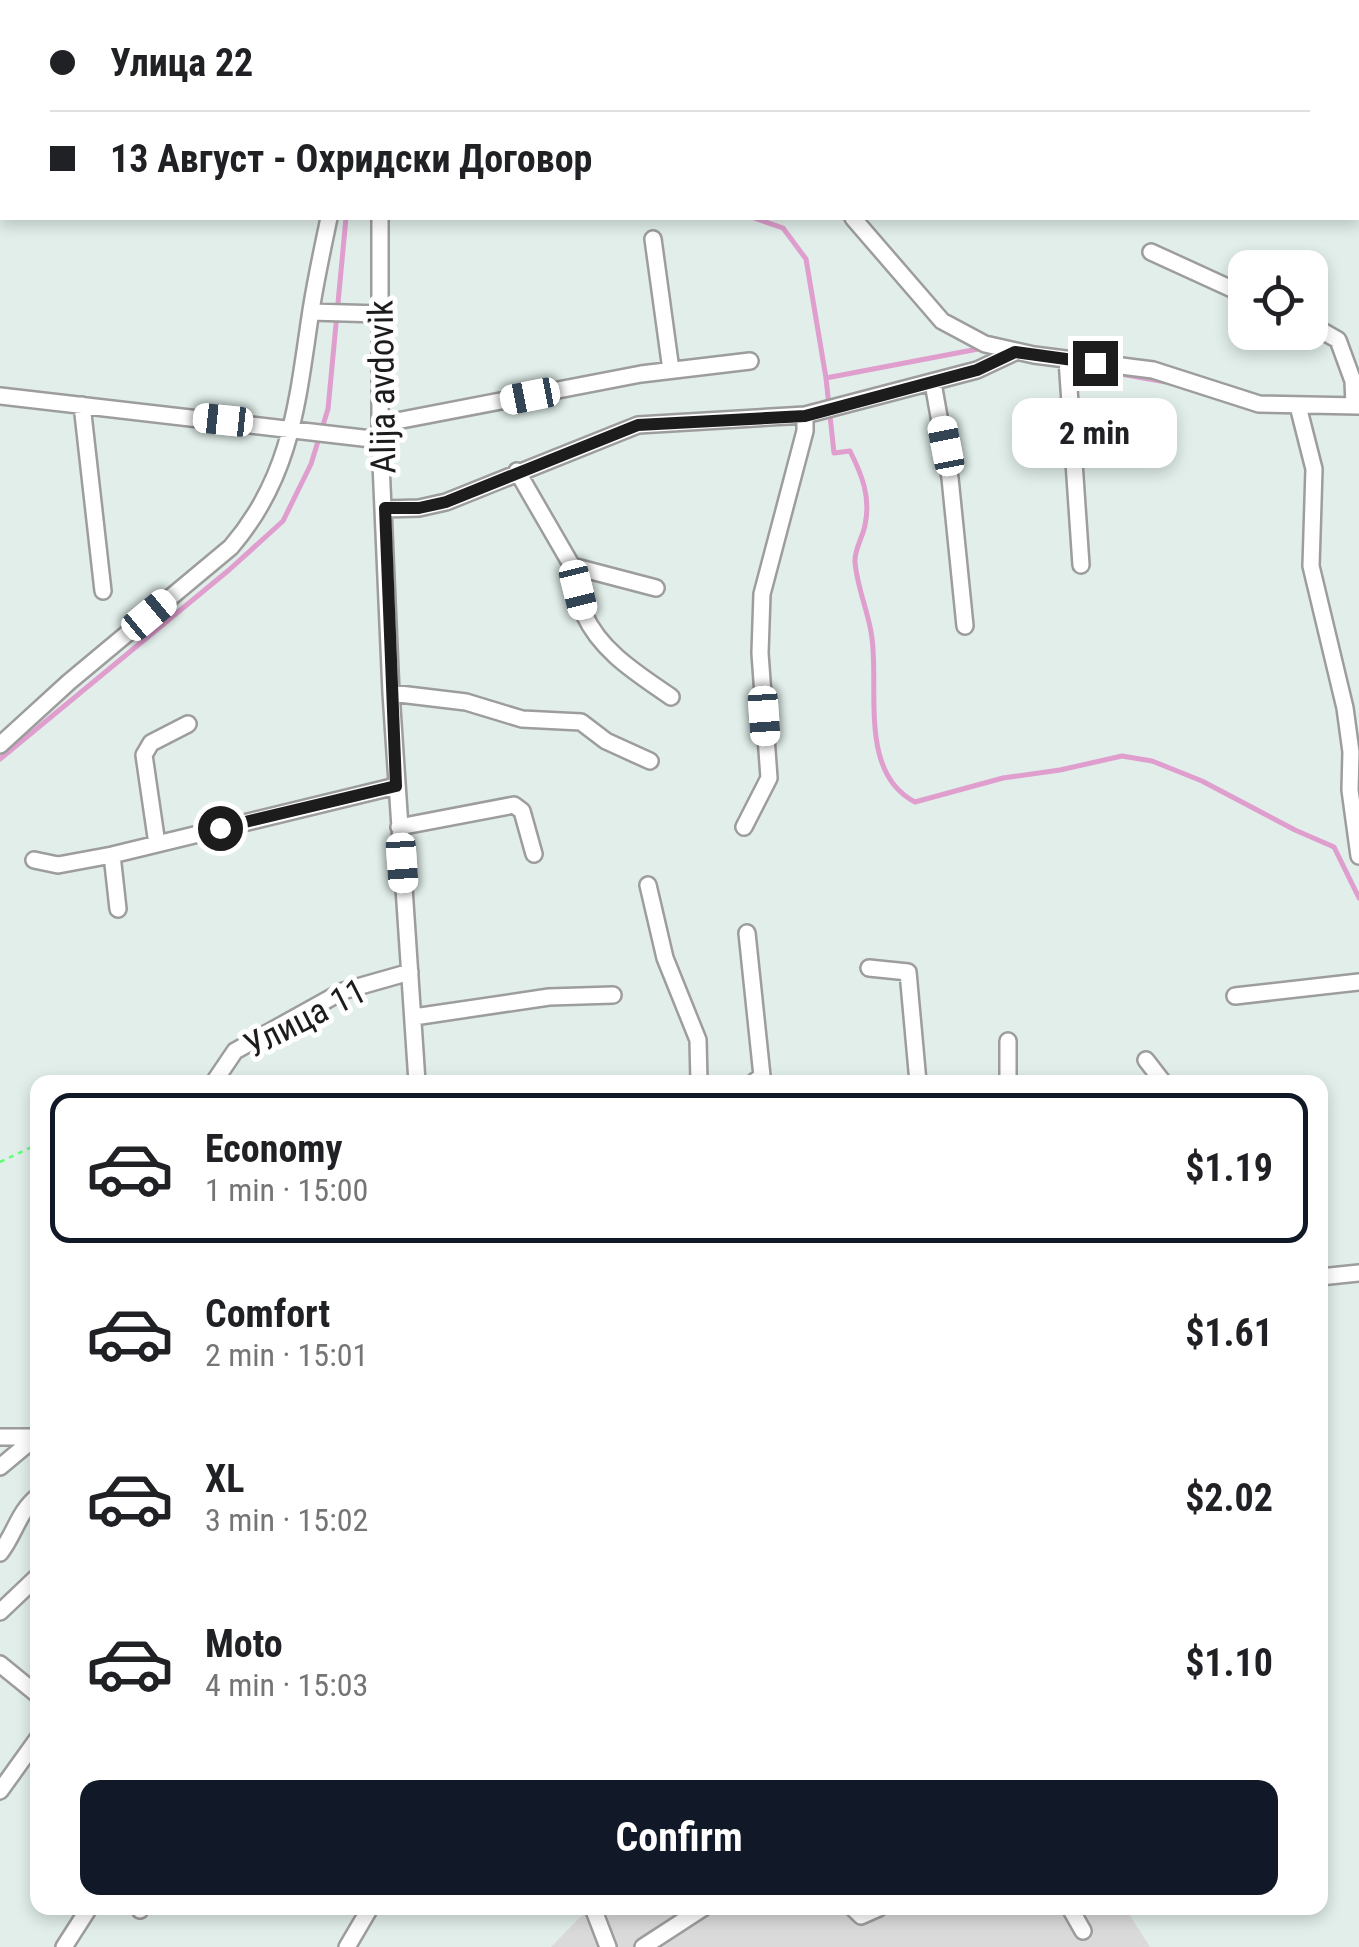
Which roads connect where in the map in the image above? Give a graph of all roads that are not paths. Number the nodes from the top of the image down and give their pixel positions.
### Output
1 (328, 220) edge
2 (855, 220) edge
3 (379, 224) edge
4 (654, 240) dead end
5 (1151, 252) dead end
6 (1228, 287) edge
7 (315, 312) junction
8 (380, 314) junction
9 (1328, 334) edge
10 (1015, 352) junction
11 (1067, 359) junction
12 (750, 361) dead end
13 (671, 370) junction
14 (934, 382) junction
15 (0, 396) edge
16 (82, 405) junction
17 (1298, 406) junction
18 (1357, 406) edge
19 (812, 414) junction
20 (302, 430) junction
21 (380, 432) junction
22 (518, 470) junction
23 (385, 508) junction
24 (1081, 565) dead end
25 (572, 566) junction
26 (656, 588) dead end
27 (103, 591) dead end
28 (966, 626) dead end
29 (391, 693) junction
30 (671, 697) dead end
31 (188, 724) dead end
32 (0, 745) edge
33 (650, 762) dead end
34 (396, 786) junction
35 (399, 827) junction
36 (744, 827) dead end
37 (157, 844) junction
38 (534, 854) dead end
39 (112, 855) junction
40 (1359, 856) edge
41 (34, 860) dead end
42 (648, 885) dead end
43 (118, 909) dead end
44 (747, 933) dead end
45 (869, 968) dead end
46 (410, 972) junction
47 (1359, 982) edge
48 (614, 995) dead end
49 (1235, 996) dead end
50 (414, 1017) junction
51 (1008, 1041) dead end
52 (1146, 1060) dead end
53 (219, 1075) edge
54 (417, 1075) edge
55 (699, 1075) edge
56 (762, 1075) edge
57 (917, 1075) edge
58 (1008, 1075) edge
59 (1158, 1075) edge
60 (1359, 1272) edge
61 (1328, 1275) edge
62 (0, 1437) edge
63 (30, 1437) edge
64 (30, 1443) edge
65 (0, 1468) edge
66 (30, 1505) edge
67 (0, 1553) edge
68 (30, 1584) edge
69 (0, 1612) edge
70 (0, 1664) edge
71 (30, 1688) edge
72 (30, 1749) edge
73 (0, 1791) edge
74 (85, 1915) edge
75 (366, 1915) edge
76 (596, 1915) edge
77 (692, 1915) edge
78 (1074, 1915) edge
79 (1082, 1931) dead end
80 (64, 1947) edge
81 (347, 1947) edge
82 (608, 1947) edge
83 (643, 1947) edge

1 - 7 street
2 - 10 street
3 - 8 street, Alija avdovik
4 - 13 street
5 - 6 street
7 - 8 street
7 - 20 street
8 - 21 street, Alija avdovik
9 - 18 street
10 - 11 street
10 - 14 street
11 - 17 street
11 - 24 street
12 - 13 street
13 - 21 street
14 - 19 street
14 - 28 street
15 - 16 street
16 - 20 street
16 - 27 street
17 - 18 street
17 - 40 street
19 - 22 street
19 - 36 street
20 - 21 street
20 - 32 street
21 - 23 street, Alija avdovik
22 - 23 street
22 - 25 street
23 - 29 street, Alija avdovik
25 - 26 street
25 - 30 street
29 - 33 street
29 - 34 street, Alija avdovik
31 - 37 street
34 - 35 street, Alija avdovik
34 - 37 street
35 - 38 street
35 - 46 street, Alija avdovik
37 - 39 street
39 - 41 street
39 - 43 street
42 - 55 street
44 - 56 street
45 - 57 street
46 - 50 street, Alija avdovik
46 - 53 street, Улица 11
47 - 49 street
48 - 50 street
50 - 54 street, Alija avdovik
51 - 58 street
52 - 59 street
60 - 61 street
62 - 63 street
64 - 65 street
66 - 67 street
68 - 69 street
70 - 71 street
72 - 73 street
74 - 80 street
75 - 81 street
76 - 82 street
77 - 83 street
78 - 79 street

